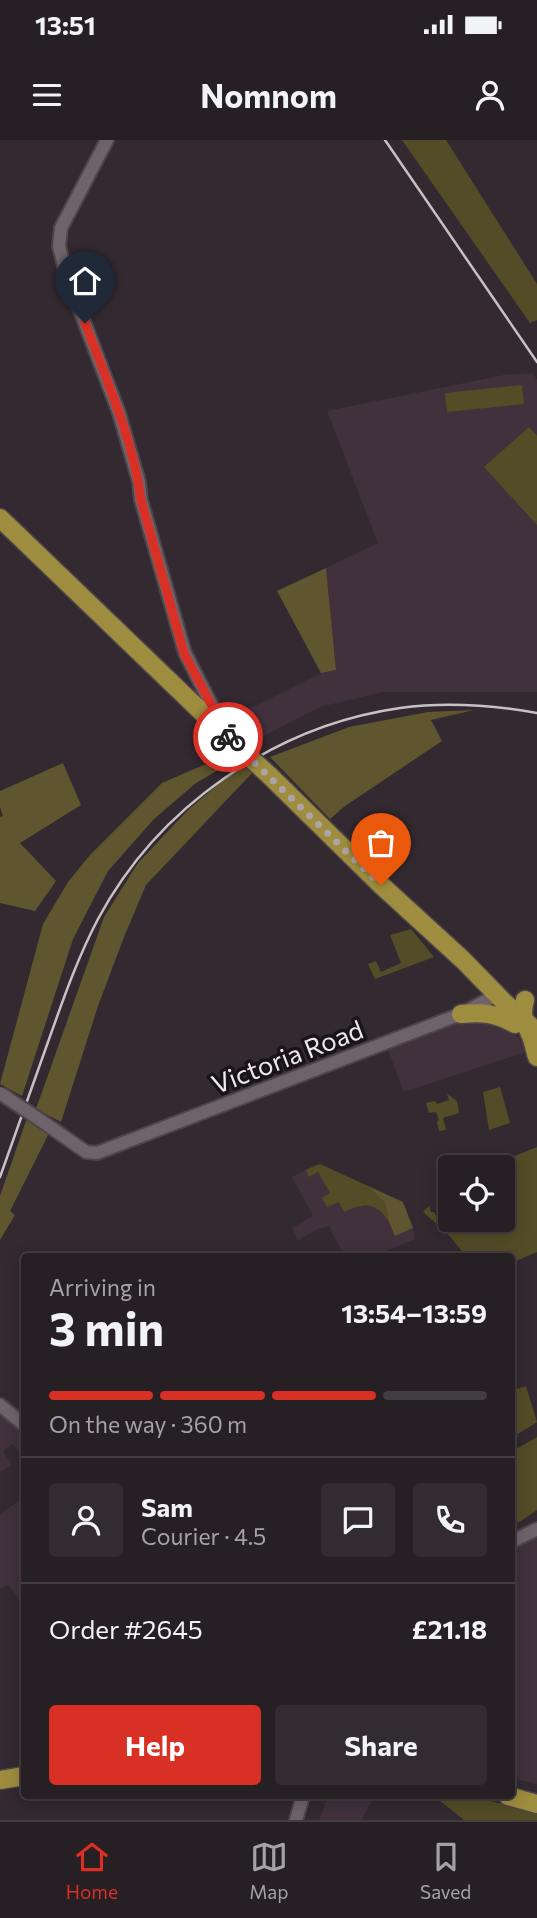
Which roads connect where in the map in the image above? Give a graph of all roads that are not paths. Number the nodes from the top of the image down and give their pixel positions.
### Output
1 (107, 140) edge
2 (0, 518) edge
3 (211, 721) junction
4 (531, 996) edge
5 (498, 1001) junction
6 (461, 1014) junction
7 (529, 1036) edge
8 (0, 1093) edge
9 (0, 1405) edge
10 (21, 1422) edge
11 (537, 1529) edge
12 (515, 1540) edge
13 (21, 1776) edge
14 (0, 1780) edge
15 (515, 1786) edge
16 (537, 1793) edge
17 (515, 1798) edge
18 (302, 1799) edge
19 (311, 1799) edge
20 (537, 1804) edge
21 (298, 1816) edge

1 - 3 street
2 - 3 highway
3 - 5 highway, bridge
4 - 5 highway
4 - 7 highway
5 - 6 street, Victoria Road
5 - 7 highway
6 - 7 highway
6 - 8 street, Victoria Road, bridge
9 - 10 street
11 - 12 street
13 - 14 highway
15 - 16 highway
17 - 20 highway
18 - 21 street
19 - 21 street

